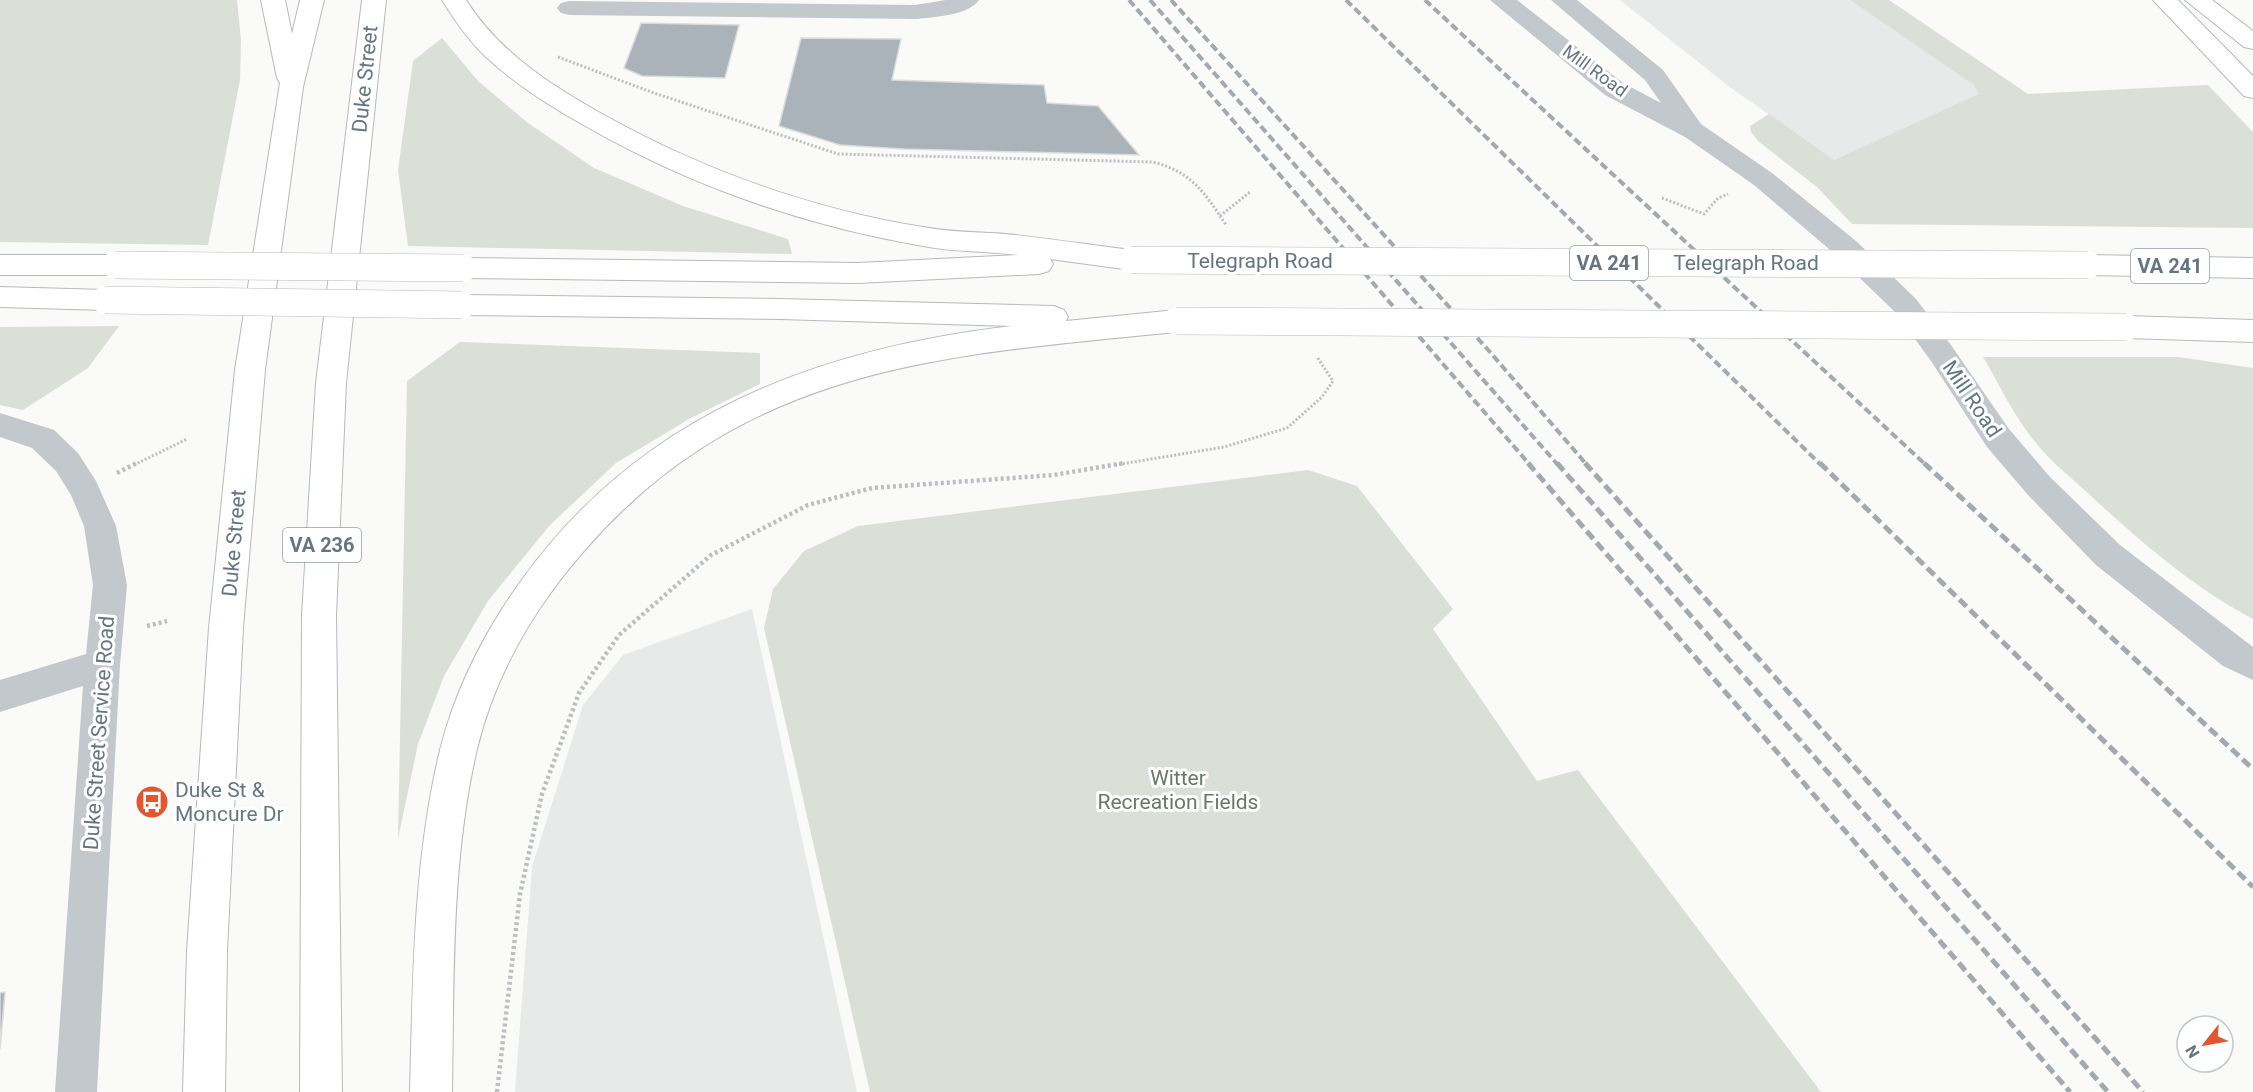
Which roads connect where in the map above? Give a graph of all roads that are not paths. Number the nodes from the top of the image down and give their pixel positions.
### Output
1 (273, 0) edge
2 (312, 0) edge
3 (374, 0) edge
4 (454, 0) edge
5 (967, 0) edge
6 (1502, 0) edge
7 (1563, 0) edge
8 (2165, 0) edge
9 (2197, 0) edge
10 (569, 8) dead end
11 (2253, 42) edge
12 (291, 87) junction
13 (2253, 90) edge
14 (1694, 131) junction
15 (1131, 260) junction
16 (0, 266) edge
17 (2253, 268) edge
18 (0, 297) edge
19 (1176, 321) junction
20 (2190, 329) junction
21 (2253, 331) edge
22 (2253, 342) edge
23 (0, 425) edge
24 (102, 665) junction
25 (2253, 665) edge
26 (0, 696) edge
27 (76, 1092) edge
28 (204, 1092) edge
29 (321, 1092) edge
30 (431, 1092) edge

1 - 12 main road
2 - 12 main road, Duke Street
3 - 29 main road, Duke Street / VA 236
4 - 15 main road
5 - 10 street
6 - 14 street, Mill Road
7 - 14 street, Mill Road
8 - 13 main road
9 - 11 main road
12 - 28 main road, Duke Street
14 - 25 street, Mill Road
15 - 16 main road, bridge
15 - 17 main road, Telegraph Road / VA 241, bridge
18 - 19 main road, bridge
19 - 20 main road, bridge
19 - 30 main road
20 - 21 main road
20 - 22 main road
23 - 24 street, Duke Street Service Road
24 - 26 street
24 - 27 street, Duke Street Service Road

